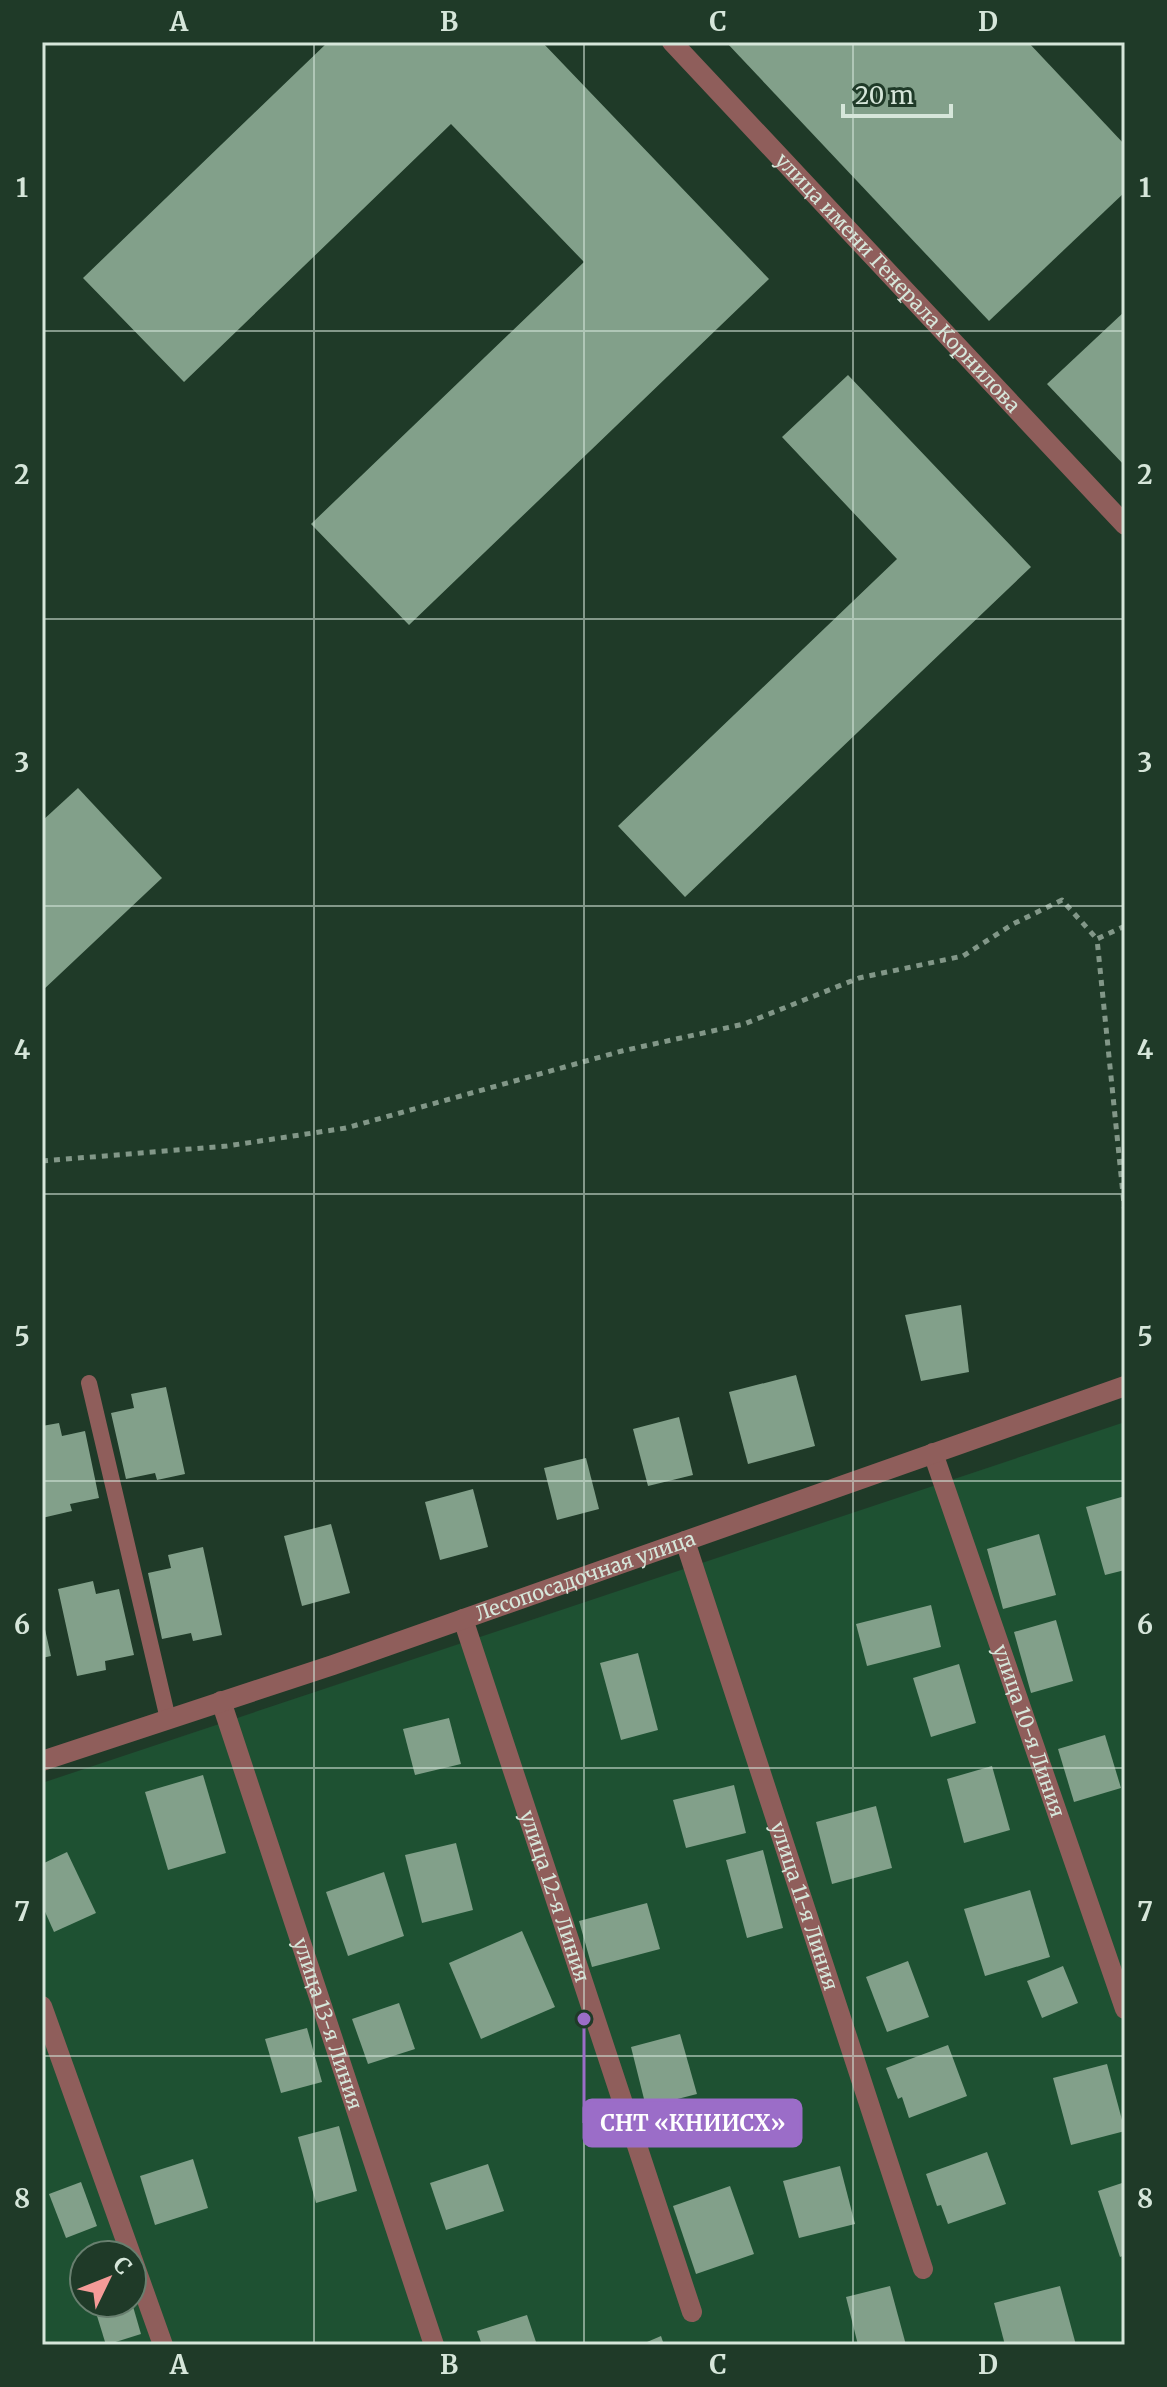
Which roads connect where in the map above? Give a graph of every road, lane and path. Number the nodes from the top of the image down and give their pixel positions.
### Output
1 (672, 42) edge
2 (1125, 525) edge
3 (1125, 926) edge
4 (1097, 939) junction
5 (42, 1161) edge
6 (1125, 1214) edge
7 (89, 1383) dead end
8 (1125, 1386) edge
9 (933, 1453) junction
10 (685, 1541) junction
11 (463, 1619) junction
12 (221, 1701) junction
13 (168, 1719) junction
14 (42, 1761) edge
15 (42, 2006) edge
16 (1125, 2009) edge
17 (126, 2239) edge
18 (923, 2269) dead end
19 (148, 2302) edge
20 (692, 2312) dead end
21 (163, 2345) edge
22 (434, 2345) edge

1 - 2 street, улица имени Генерала Корнилова
3 - 4 path
4 - 5 path
4 - 6 path
7 - 13 lane
8 - 9 street, Лесопосадочная улица
9 - 10 street, Лесопосадочная улица
9 - 16 street, улица 10-я Линия
10 - 11 street, Лесопосадочная улица
10 - 18 street, улица 11-я Линия
11 - 12 street, Лесопосадочная улица
11 - 20 street, улица 12-я Линия
12 - 13 street, Лесопосадочная улица
12 - 22 street, улица 13-я Линия
13 - 14 street, Лесопосадочная улица
15 - 17 street
19 - 21 street

